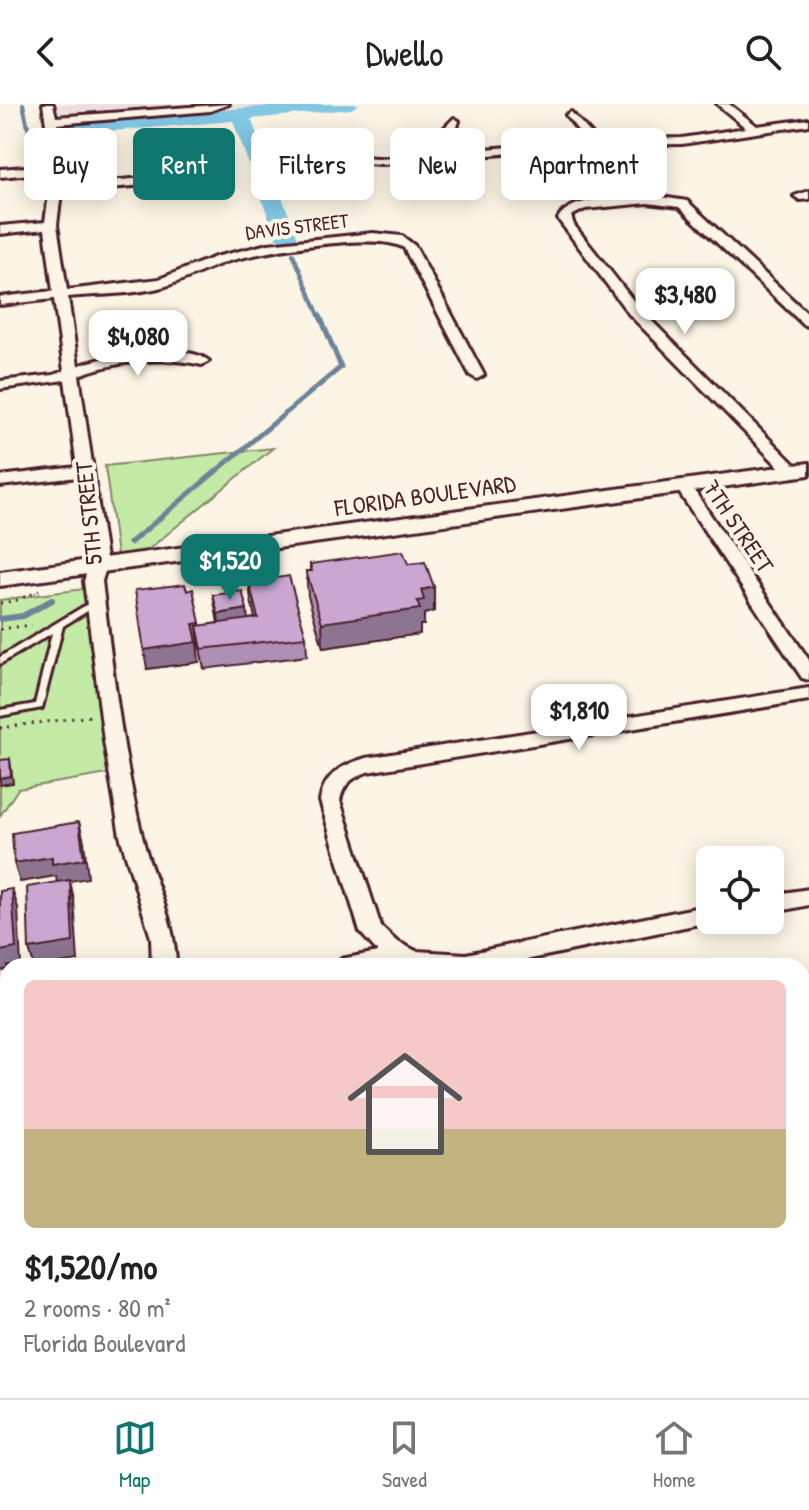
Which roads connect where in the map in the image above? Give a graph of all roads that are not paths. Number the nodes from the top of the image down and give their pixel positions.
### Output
1 (224, 104) edge
2 (722, 104) edge
3 (49, 112) edge
4 (571, 115) dead end
5 (454, 121) dead end
6 (809, 122) edge
7 (452, 128) edge
8 (582, 128) edge
9 (755, 130) junction
10 (667, 141) edge
11 (24, 171) edge
12 (0, 173) edge
13 (55, 200) edge
14 (51, 225) junction
15 (0, 230) edge
16 (62, 294) junction
17 (0, 301) edge
18 (809, 322) edge
19 (202, 361) dead end
20 (72, 372) junction
21 (477, 375) dead end
22 (0, 385) edge
23 (800, 470) edge
24 (84, 471) junction
25 (0, 481) edge
26 (683, 486) junction
27 (98, 565) junction
28 (0, 579) edge
29 (96, 602) junction
30 (59, 624) junction
31 (0, 661) edge
32 (809, 674) edge
33 (809, 694) edge
34 (0, 713) edge
35 (809, 897) edge
36 (784, 901) edge
37 (696, 917) edge
38 (163, 958) edge
39 (409, 958) edge
40 (491, 958) edge

1 - 3 street
2 - 9 street
4 - 8 street
5 - 7 street
6 - 9 street
9 - 10 street
11 - 12 street
13 - 14 street, 5TH STREET
14 - 15 street
14 - 16 street, 5TH STREET
16 - 17 street, DAVIS STREET
16 - 20 street, 5TH STREET
16 - 21 street, DAVIS STREET
18 - 23 street
19 - 20 street
20 - 22 street
20 - 24 street, 5TH STREET
23 - 26 street, FLORIDA BOULEVARD
24 - 25 street
24 - 27 street, 5TH STREET
26 - 27 street, FLORIDA BOULEVARD
26 - 32 street, 7TH STREET
27 - 28 street, FLORIDA BOULEVARD
27 - 29 street, 5TH STREET
29 - 30 lane
29 - 38 street, 5TH STREET
30 - 31 lane
30 - 34 lane
33 - 39 street
35 - 36 street
37 - 40 street

